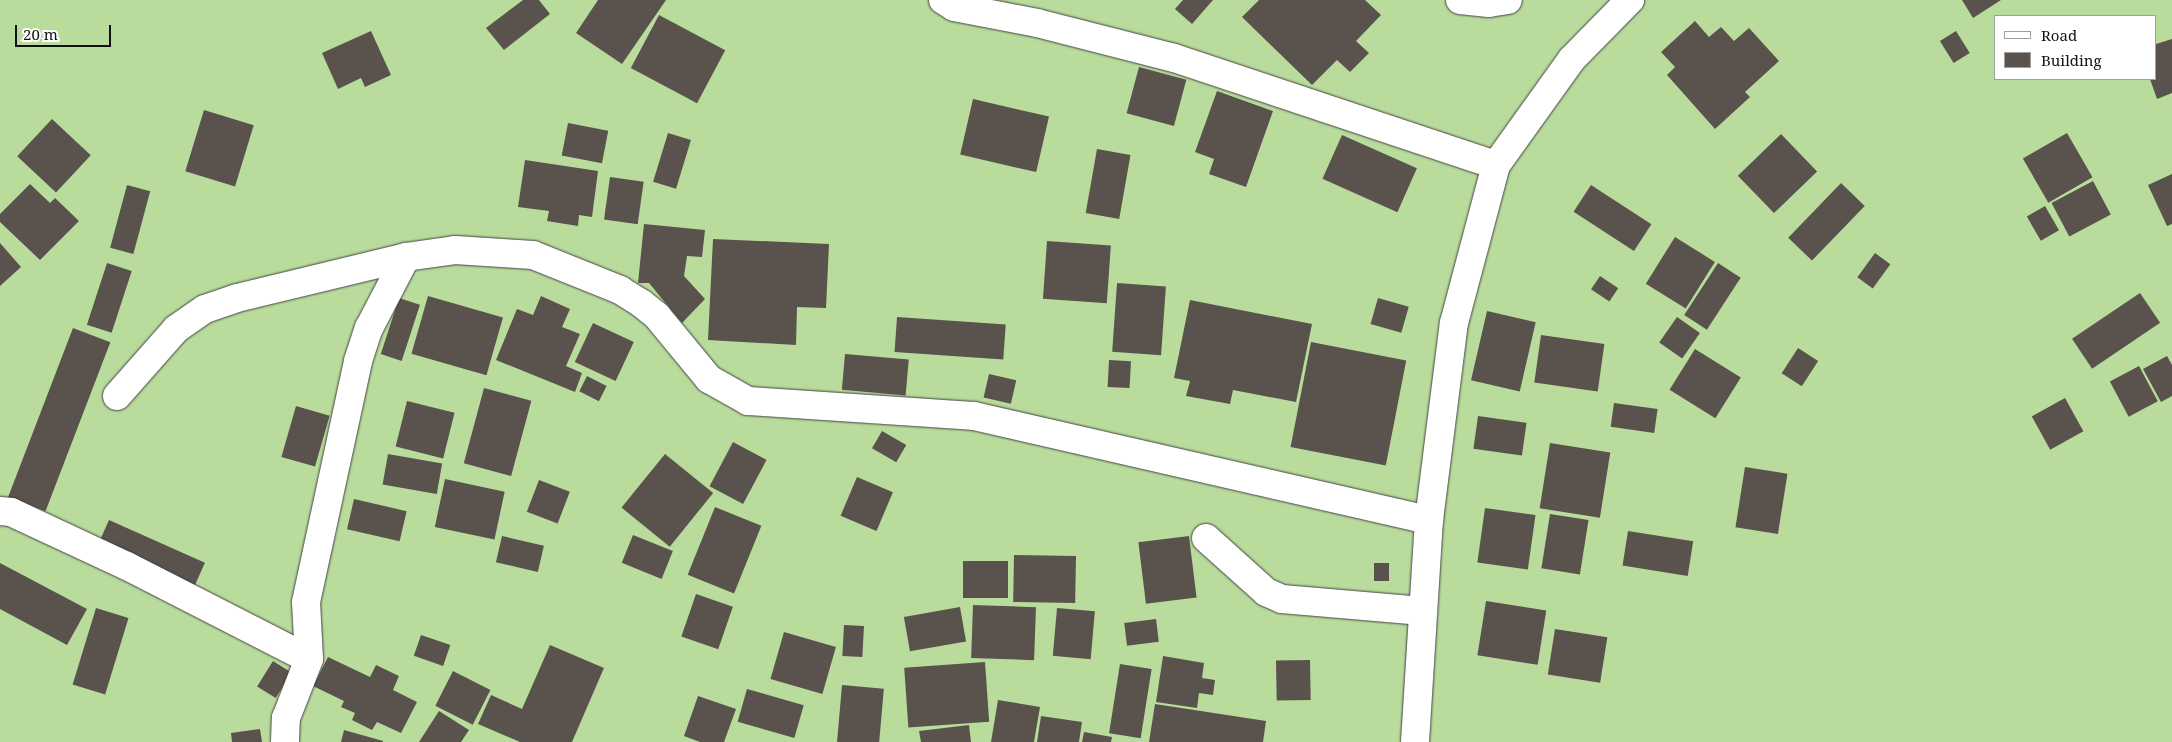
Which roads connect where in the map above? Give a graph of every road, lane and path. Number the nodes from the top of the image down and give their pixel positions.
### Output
1 (943, 0) edge
2 (1460, 0) edge
3 (1508, 0) edge
4 (1625, 1) edge
5 (1496, 165) junction
6 (406, 257) junction
7 (117, 396) dead end
8 (0, 511) edge
9 (1429, 520) junction
10 (1206, 538) dead end
11 (1422, 611) junction
12 (308, 659) junction
13 (285, 742) edge
14 (1415, 742) edge

1 - 5 street
2 - 3 street
4 - 5 street
5 - 9 street
6 - 7 street
6 - 9 street
6 - 12 street
8 - 12 street
9 - 11 street
10 - 11 street
11 - 14 street
12 - 13 street

